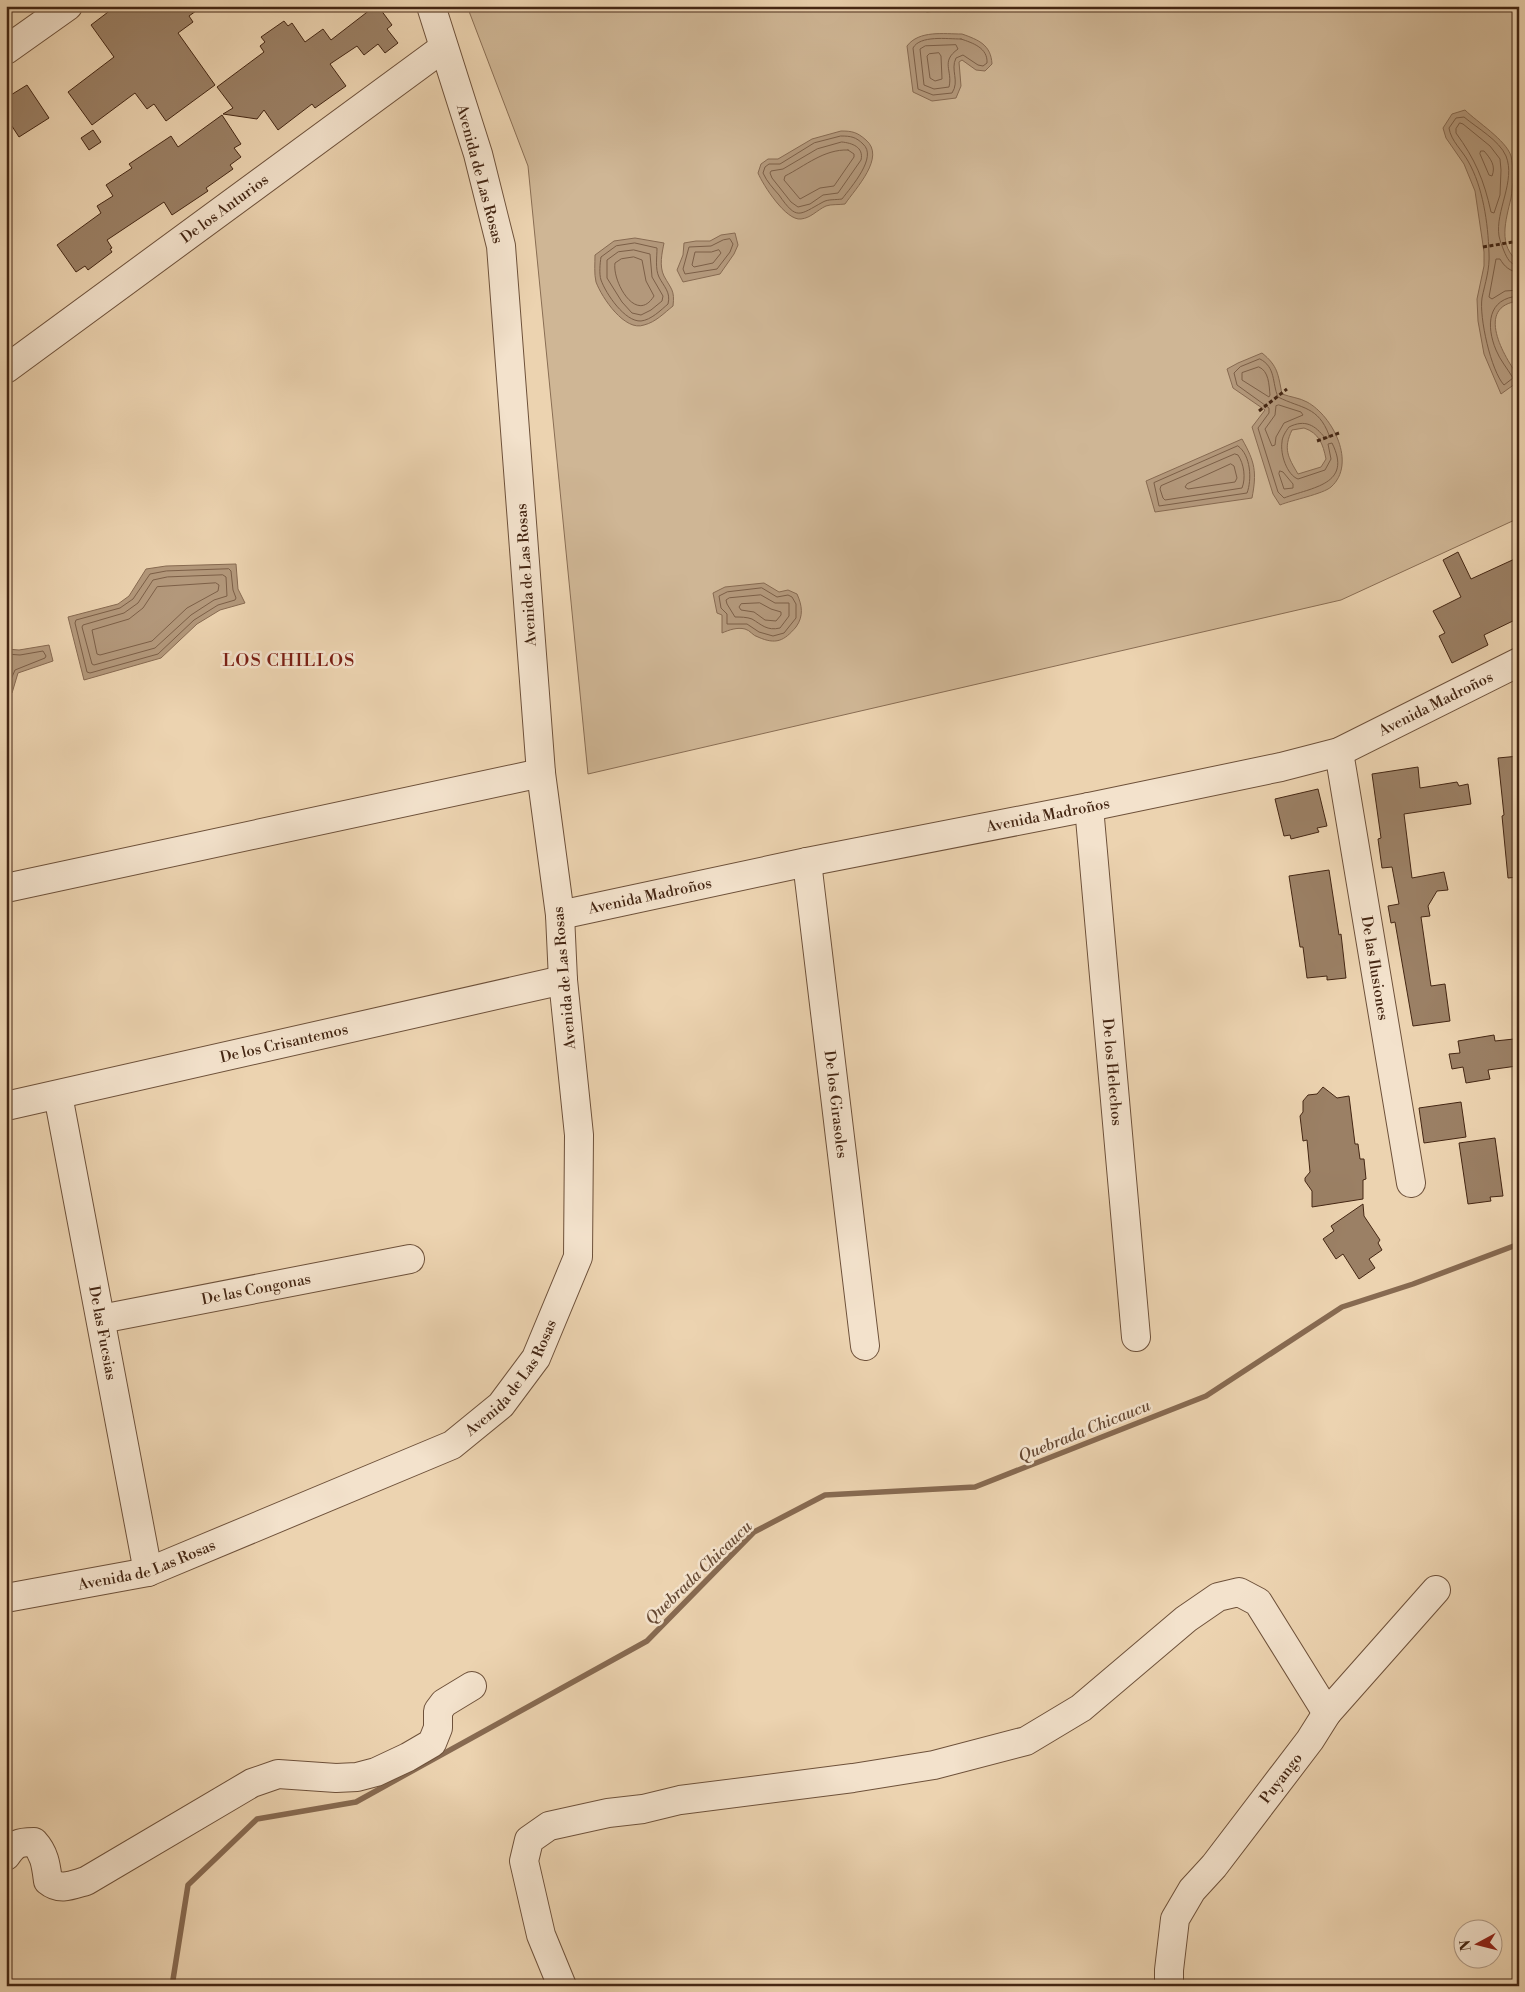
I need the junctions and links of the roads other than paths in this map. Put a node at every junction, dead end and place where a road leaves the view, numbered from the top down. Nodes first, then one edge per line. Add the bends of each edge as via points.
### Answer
1 (68, 6) edge
2 (431, 6) edge
3 (443, 48) junction
4 (6, 50) edge
5 (6, 369) edge
6 (1519, 662) edge
7 (1339, 752) junction
8 (541, 773) junction
9 (1089, 807) junction
10 (806, 862) junction
11 (6, 888) edge
12 (560, 915) junction
13 (563, 980) junction
14 (58, 1095) junction
15 (6, 1106) edge
16 (1411, 1183) dead end
17 (410, 1259) dead end
18 (101, 1319) junction
19 (1136, 1337) dead end
20 (865, 1346) dead end
21 (148, 1572) junction
22 (1436, 1590) dead end
23 (6, 1598) edge
24 (472, 1686) dead end
25 (1326, 1713) junction
26 (6, 1856) edge
27 (562, 1986) edge
28 (1169, 1986) edge

1 - 4 street
2 - 3 street, Avenida de Las Rosas
3 - 5 street, De los Anturios
3 - 8 street, Avenida de Las Rosas via 478,154 501,246
6 - 7 street, Avenida Madroños
7 - 9 street, Avenida Madroños
7 - 16 street, De las Ilusiones
8 - 11 street
8 - 12 street, Avenida de Las Rosas
9 - 10 street, Avenida Madroños
9 - 19 street, De los Helechos
10 - 12 street, Avenida Madroños
10 - 20 street, De los Girasoles
12 - 13 street, Avenida de Las Rosas
13 - 14 street, De los Crisantemos
13 - 21 street, Avenida de Las Rosas via 579,1135 578,1257 536,1358 501,1405 452,1445
14 - 15 street, De los Crisantemos
14 - 18 street, De las Fucsias
17 - 18 street, De las Congonas
18 - 21 street, De las Fucsias
21 - 23 street, Avenida de Las Rosas
22 - 25 street, Puyango
24 - 26 street via 444,1703 438,1711 438,1728 432,1742 408,1757 357,1777 278,1774 252,1783 86,1881 65,1888 54,1886 48,1881 45,1860 34,1842 13,1845
25 - 27 street via 1258,1602 1239,1592 1218,1597 1081,1708 1026,1740 934,1765 680,1800 549,1826 529,1840 524,1862 541,1935
25 - 28 street, Puyango via 1304,1748 1192,1890 1175,1920

